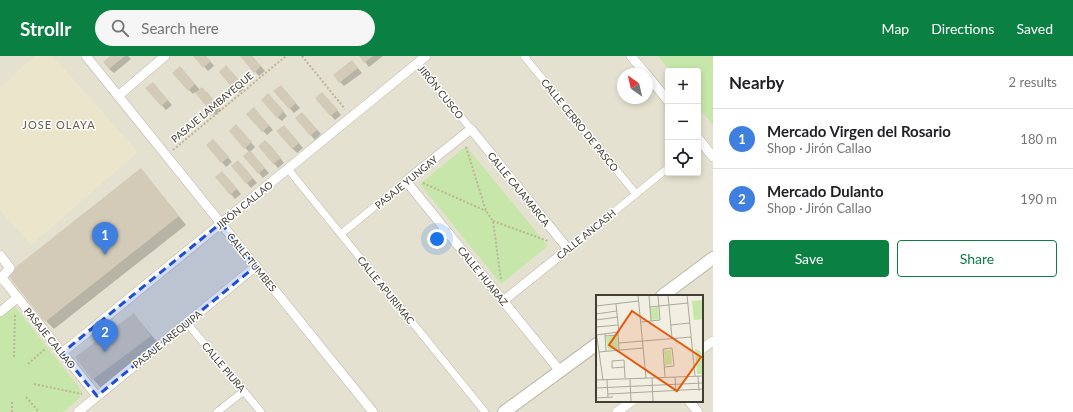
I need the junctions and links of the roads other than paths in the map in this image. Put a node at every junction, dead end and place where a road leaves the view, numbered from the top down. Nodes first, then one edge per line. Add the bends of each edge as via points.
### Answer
1 (86, 56) edge
2 (165, 56) edge
3 (426, 56) edge
4 (524, 56) edge
5 (631, 56) edge
6 (414, 59) edge
7 (640, 68) edge
8 (653, 83) edge
9 (118, 96) junction
10 (665, 97) edge
11 (471, 129) junction
12 (701, 143) edge
13 (713, 157) edge
14 (288, 169) junction
15 (665, 170) edge
16 (408, 180) junction
17 (636, 194) junction
18 (221, 223) junction
19 (341, 234) junction
20 (568, 249) junction
21 (0, 255) edge
22 (713, 258) edge
23 (256, 266) junction
24 (1, 279) edge
25 (663, 295) edge
26 (17, 298) junction
27 (504, 301) junction
28 (0, 312) edge
29 (187, 323) junction
30 (713, 341) edge
31 (596, 345) edge
32 (703, 348) edge
33 (62, 353) junction
34 (560, 371) junction
35 (244, 391) junction
36 (97, 396) junction
37 (631, 402) edge
38 (690, 402) edge
39 (78, 412) edge
40 (218, 412) edge
41 (261, 412) edge
42 (374, 412) edge
43 (485, 412) edge
44 (504, 412) edge
45 (617, 412) edge
46 (698, 412) edge

1 - 9 street, CALLE TUMBES
2 - 9 street
3 - 6 street, JIRÓN CALLAO
4 - 17 street, CALLE CERRO DE PASCO
5 - 7 street
6 - 11 street, JIRÓN CUSCO
6 - 14 street, JIRÓN CALLAO via 351,117
8 - 10 street
9 - 18 street, CALLE TUMBES
11 - 16 street, PASAJE YUNGAY
11 - 20 street, CALLE CAJAMARCA
12 - 13 street
14 - 18 street, JIRÓN CALLAO
14 - 19 street, CALLE APURIMAC
15 - 17 street, CALLE ANCASH
16 - 19 street, PASAJE YUNGAY
16 - 27 street, CALLE HUARAZ
17 - 20 street, CALLE ANCASH
18 - 23 street, CALLE TUMBES
18 - 33 street, JIRÓN CALLAO
19 - 43 street, CALLE APURIMAC
20 - 27 street, CALLE ANCASH
21 - 24 street via 10,267
22 - 25 street
23 - 29 street, PASAJE AREQUIPA
23 - 42 street, CALLE TUMBES
24 - 26 street
26 - 28 street, PASAJE CALLAO
26 - 33 street, PASAJE CALLAO
27 - 34 street, CALLE HUARAZ
29 - 35 street, CALLE PIURA
29 - 36 street, PASAJE AREQUIPA
30 - 32 street
31 - 34 street
33 - 36 street, PASAJE CALLAO
34 - 44 street
35 - 40 street
35 - 41 street, CALLE PIURA
36 - 39 street, PASAJE AREQUIPA
37 - 45 street
38 - 46 street

